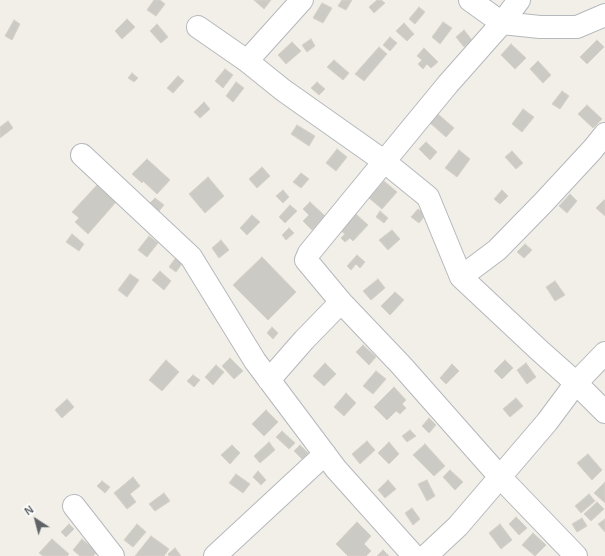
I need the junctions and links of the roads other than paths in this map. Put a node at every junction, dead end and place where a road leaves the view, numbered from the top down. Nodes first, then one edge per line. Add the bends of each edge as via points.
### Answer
1 (302, 0) edge
2 (470, 0) edge
3 (519, 0) edge
4 (605, 15) edge
5 (502, 23) junction
6 (198, 27) dead end
7 (247, 61) junction
8 (605, 134) edge
9 (82, 155) dead end
10 (385, 162) junction
11 (461, 277) junction
12 (341, 302) junction
13 (605, 353) edge
14 (269, 380) junction
15 (576, 383) junction
16 (605, 412) edge
17 (325, 454) junction
18 (500, 477) junction
19 (74, 506) dead end
20 (113, 556) edge
21 (215, 556) edge
22 (414, 556) edge
23 (426, 556) edge
24 (576, 556) edge

1 - 7 street
2 - 5 street
3 - 5 street
4 - 5 street via 577,28
5 - 10 street via 448,84
6 - 7 street
7 - 10 street via 283,90
8 - 11 street via 578,166 497,250
9 - 14 street via 191,257
10 - 11 street via 428,197
10 - 12 street via 309,253 306,260
11 - 15 street
12 - 14 street
12 - 18 street
13 - 15 street
14 - 17 street
15 - 16 street
15 - 18 street
17 - 21 street
17 - 22 street
18 - 23 street via 458,526
18 - 24 street
19 - 20 street

